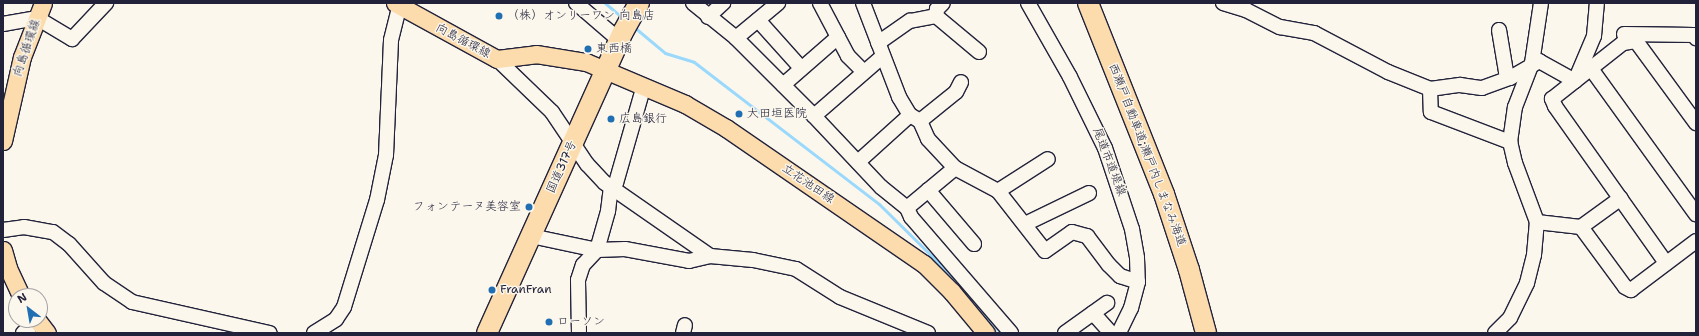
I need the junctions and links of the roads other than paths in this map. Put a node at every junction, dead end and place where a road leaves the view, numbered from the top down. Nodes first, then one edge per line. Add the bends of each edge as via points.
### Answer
1 (106, 3) edge
2 (576, 3) edge
3 (693, 3) edge
4 (723, 3) edge
5 (778, 3) edge
6 (820, 3) edge
7 (863, 3) edge
8 (943, 3) edge
9 (1028, 3) edge
10 (1088, 3) edge
11 (1223, 3) edge
12 (1541, 3) edge
13 (1597, 3) edge
14 (398, 4) edge
15 (636, 7) edge
16 (40, 11) edge
17 (708, 16) junction
18 (936, 16) junction
19 (758, 20) junction
20 (3, 24) edge
21 (1499, 30) dead end
22 (621, 36) junction
23 (838, 36) junction
24 (736, 38) junction
25 (1696, 38) edge
26 (1623, 43) junction
27 (881, 50) junction
28 (979, 52) dead end
29 (497, 59) junction
30 (1532, 63) junction
31 (801, 68) junction
32 (1592, 70) junction
33 (605, 72) junction
34 (864, 72) junction
35 (1510, 78) junction
36 (1575, 81) junction
37 (961, 82) dead end
38 (783, 85) junction
39 (643, 89) junction
40 (1430, 89) junction
41 (7, 107) edge
42 (814, 116) junction
43 (915, 118) junction
44 (1696, 123) edge
45 (3, 141) edge
46 (1510, 142) junction
47 (574, 143) junction
48 (1048, 159) dead end
49 (858, 162) junction
50 (955, 168) junction
51 (611, 187) junction
52 (928, 190) junction
53 (998, 191) junction
54 (1089, 193) dead end
55 (1622, 198) junction
56 (906, 208) junction
57 (1696, 214) edge
58 (1537, 222) junction
59 (1025, 224) junction
60 (1581, 227) junction
61 (3, 230) edge
62 (531, 236) junction
63 (1696, 241) edge
64 (974, 244) dead end
65 (3, 250) edge
66 (597, 250) junction
67 (710, 256) junction
68 (1666, 263) junction
69 (1138, 282) junction
70 (17, 288) edge
71 (1107, 303) dead end
72 (1093, 314) junction
73 (1205, 326) edge
74 (578, 332) edge
75 (270, 333) edge
76 (314, 333) edge
77 (487, 333) edge
78 (928, 333) edge
79 (986, 333) edge
80 (1011, 333) edge
81 (1065, 333) edge
82 (1111, 333) edge
83 (1119, 333) edge
84 (1495, 333) edge

1 - 16 street via 72,39
2 - 22 street
3 - 17 street
4 - 17 street
5 - 19 street
6 - 23 street
7 - 27 street
8 - 18 street via 937,9
9 - 69 street, 尾道市道堤線 via 1070,77 1105,148 1132,229
10 - 73 highway, 西瀬戸自動車道;瀬戸内しまなみ海道 via 1164,194
11 - 40 street via 1246,10 1280,27 1314,33 1388,72
12 - 30 street
13 - 36 street via 1594,36
14 - 29 main road, 向島循環線
14 - 76 street via 391,40 386,155 377,200 344,307 336,319
15 - 22 highway, 国道317号
16 - 20 street
16 - 41 main road, 向島循環線 via 22,57
17 - 24 street
18 - 27 street via 910,21
18 - 28 street
19 - 24 street
19 - 31 street
21 - 35 street via 1506,72
22 - 33 highway, 国道317号
23 - 31 street
23 - 34 street via 848,56
24 - 38 street
25 - 26 street via 1694,35 1623,34
26 - 32 street
26 - 44 street via 1636,41
27 - 34 street
27 - 43 street via 899,97
29 - 33 main road, 向島循環線 via 536,54 556,55 586,62
29 - 47 street via 552,112
30 - 35 street
30 - 36 street via 1539,60
30 - 46 street via 1515,107
31 - 38 street
32 - 36 street
32 - 57 street
33 - 39 main road, 立花池田線
33 - 47 highway, 国道317号
34 - 42 street
35 - 40 street via 1482,88 1460,85
36 - 55 street via 1552,99
37 - 43 street via 956,92
38 - 42 street
39 - 51 street via 616,183
39 - 79 main road, 立花池田線 via 685,104 726,128 924,264 952,292
40 - 46 street via 1431,112
41 - 45 main road, 向島循環線
42 - 49 street
43 - 49 street
43 - 50 street via 928,139
46 - 58 street
47 - 51 street via 587,164
47 - 62 highway, 国道317号
48 - 53 street
49 - 56 street via 881,187
50 - 52 street
50 - 53 street
51 - 66 street via 608,211
51 - 67 street
52 - 56 street
52 - 64 street
53 - 59 street
54 - 59 street
55 - 60 street
55 - 68 street
56 - 80 street
58 - 60 street
58 - 84 street via 1534,255 1527,282 1510,318
59 - 69 street via 1045,251 1072,232 1087,236 1120,276
60 - 68 street via 1625,288 1631,290
61 - 75 street via 24,227 53,232 69,244 104,284 132,302
62 - 66 street
62 - 77 highway, 国道317号
63 - 68 street
65 - 70 main road
66 - 67 street via 624,249 689,261
66 - 74 street via 583,265 578,280
67 - 78 street via 753,260 796,269 840,297
69 - 83 street, 尾道市道堤線 via 1131,308
71 - 72 street
72 - 81 street
72 - 82 street

